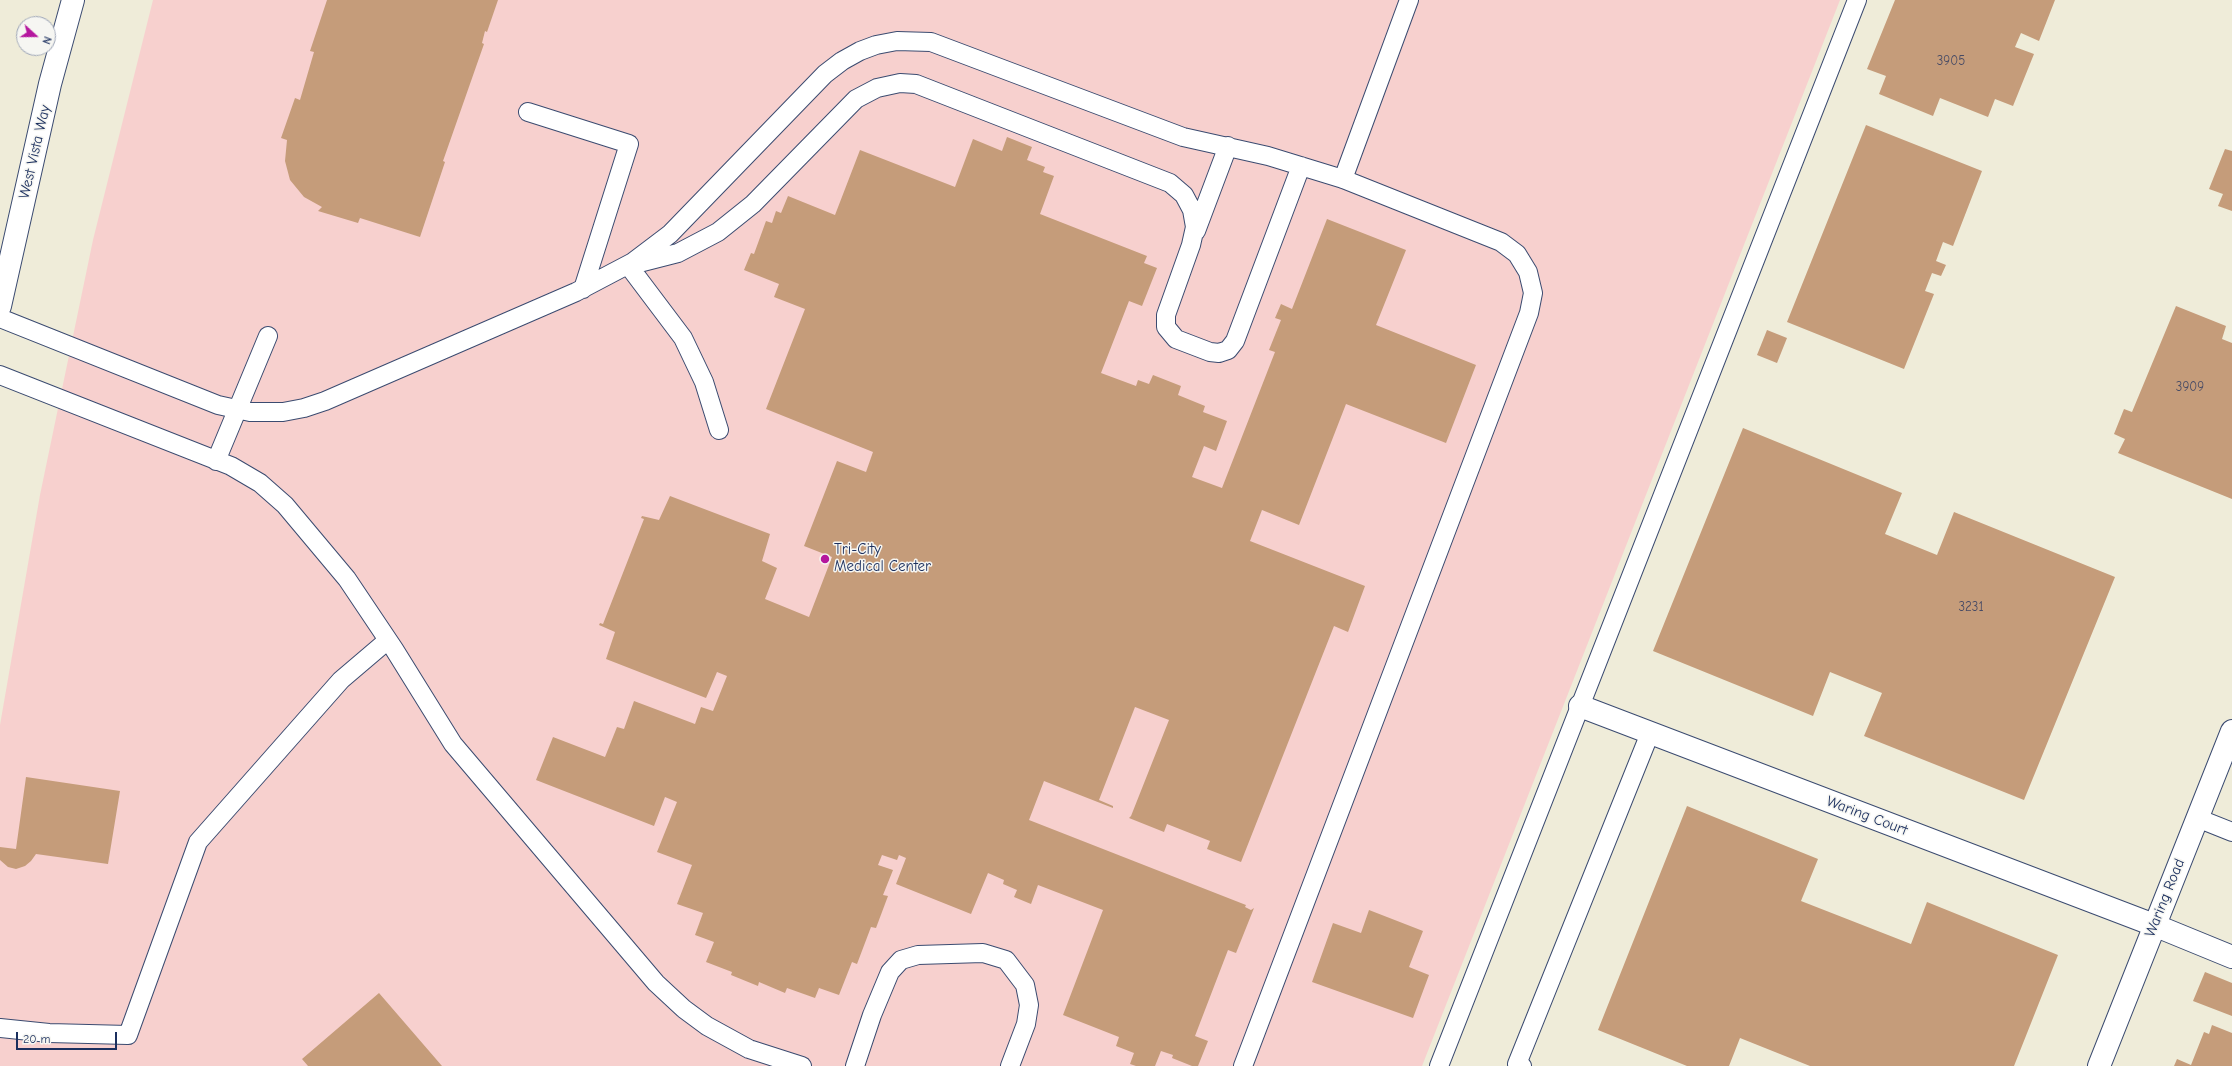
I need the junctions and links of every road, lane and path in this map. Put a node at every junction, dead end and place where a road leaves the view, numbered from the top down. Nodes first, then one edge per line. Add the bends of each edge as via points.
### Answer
1 (73, 0) edge
2 (1409, 0) edge
3 (1857, 0) edge
4 (528, 112) dead end
5 (1228, 146) junction
6 (1302, 166) junction
7 (1343, 179) junction
8 (1191, 245) junction
9 (628, 265) junction
10 (583, 289) junction
11 (0, 306) edge
12 (0, 318) edge
13 (268, 336) dead end
14 (0, 375) edge
15 (237, 409) junction
16 (719, 430) dead end
17 (216, 460) junction
18 (388, 640) junction
19 (1580, 706) junction
20 (2232, 731) edge
21 (1650, 733) junction
22 (2197, 818) junction
23 (2232, 832) edge
24 (2154, 925) junction
25 (2232, 957) edge
26 (0, 1028) edge
27 (802, 1066) edge
28 (855, 1066) edge
29 (1010, 1066) edge
30 (1243, 1066) edge
31 (1439, 1066) edge
32 (1522, 1066) edge
33 (2099, 1066) edge

1 - 11 street, West Vista Way via 50,84
2 - 7 lane
3 - 19 lane
4 - 10 lane via 629,144
5 - 6 lane
5 - 8 lane
5 - 9 lane via 1183,137 931,42 897,41 876,45 842,61 825,74 670,234
6 - 7 lane
6 - 8 lane via 1235,341 1228,350 1219,353 1176,339 1166,327 1166,315
7 - 30 lane via 1501,242 1517,254 1528,272 1533,293 1530,313
8 - 9 lane via 1195,227 1192,210 1184,195 1170,183 928,87 900,83 877,88 856,99 753,204 718,232 659,260
9 - 10 lane
9 - 16 lane via 683,338 704,382
10 - 15 lane via 325,401 283,412 250,412
12 - 15 lane via 218,405
13 - 15 lane
14 - 17 lane
15 - 17 lane
17 - 18 lane via 260,483 285,505 347,579
18 - 26 lane via 341,680 198,842 128,1035 49,1033
18 - 27 lane via 454,744 656,983 707,1026 749,1049
19 - 21 street, Waring Court
19 - 31 lane
20 - 22 street, Waring Road
21 - 24 street, Waring Court
21 - 32 lane via 1517,1064
22 - 23 lane
22 - 24 street, Waring Road
24 - 25 street, Waring Court
24 - 33 street, Waring Road
28 - 29 lane via 890,972 901,960 918,955 983,953 1006,960 1025,985 1029,1005 1026,1024

